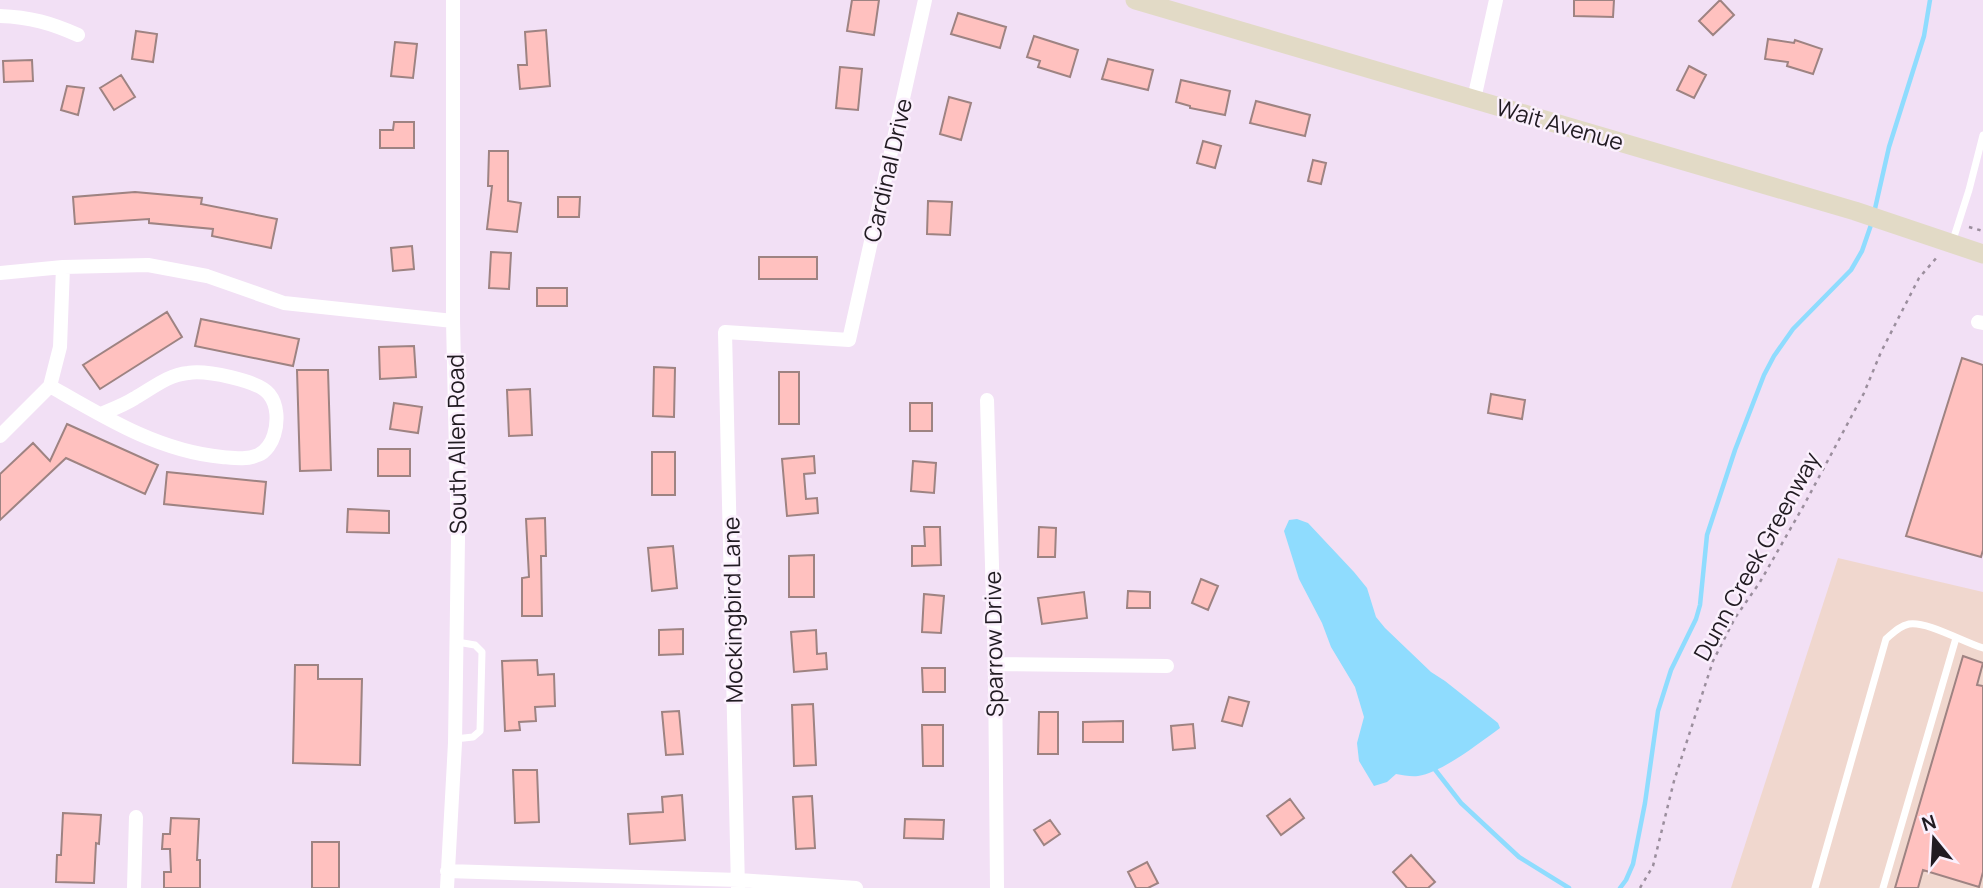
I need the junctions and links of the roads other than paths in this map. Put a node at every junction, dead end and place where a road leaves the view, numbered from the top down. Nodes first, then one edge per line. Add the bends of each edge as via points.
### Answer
1 (453, 0) edge
2 (925, 0) edge
3 (1135, 0) edge
4 (1496, 0) edge
5 (0, 16) edge
6 (78, 35) dead end
7 (1474, 99) junction
8 (1983, 135) edge
9 (1946, 249) junction
10 (1983, 254) edge
11 (63, 267) junction
12 (0, 273) edge
13 (453, 321) junction
14 (725, 332) joint
15 (50, 386) junction
16 (987, 400) dead end
17 (101, 414) junction
18 (0, 436) edge
19 (1956, 638) junction
20 (456, 642) junction
21 (1983, 648) edge
22 (995, 664) junction
23 (1167, 666) dead end
24 (455, 739) junction
25 (136, 817) dead end
26 (447, 872) junction
27 (739, 884) edge
28 (134, 888) edge
29 (447, 888) edge
30 (856, 888) edge
31 (997, 888) edge
32 (1815, 888) edge
33 (1883, 888) edge

1 - 13 street, South Allen Road
2 - 14 street, Cardinal Drive via 849,340
3 - 7 main road, Wait Avenue
4 - 7 street
5 - 6 street via 34,19
7 - 9 main road, Wait Avenue via 1843,208
8 - 9 lane via 1969,190
9 - 10 main road, Wait Avenue
11 - 12 street
11 - 13 street via 148,265 207,276 284,303
11 - 15 street via 61,347
13 - 20 street, South Allen Road
14 - 27 street, Mockingbird Lane
15 - 17 street
15 - 18 street
16 - 22 street, Sparrow Drive
17 - 17 street via 174,449 240,459 261,454 273,442 277,424 268,393 210,373 174,375
19 - 21 lane
19 - 32 lane via 1922,624 1909,624 1886,639
19 - 33 lane
20 - 24 street, South Allen Road
20 - 24 lane via 475,645 482,652 480,731 473,737
22 - 23 street
22 - 31 street, Sparrow Drive
24 - 26 street, South Allen Road
25 - 28 street
26 - 27 street
26 - 29 street, South Allen Road
27 - 30 street

